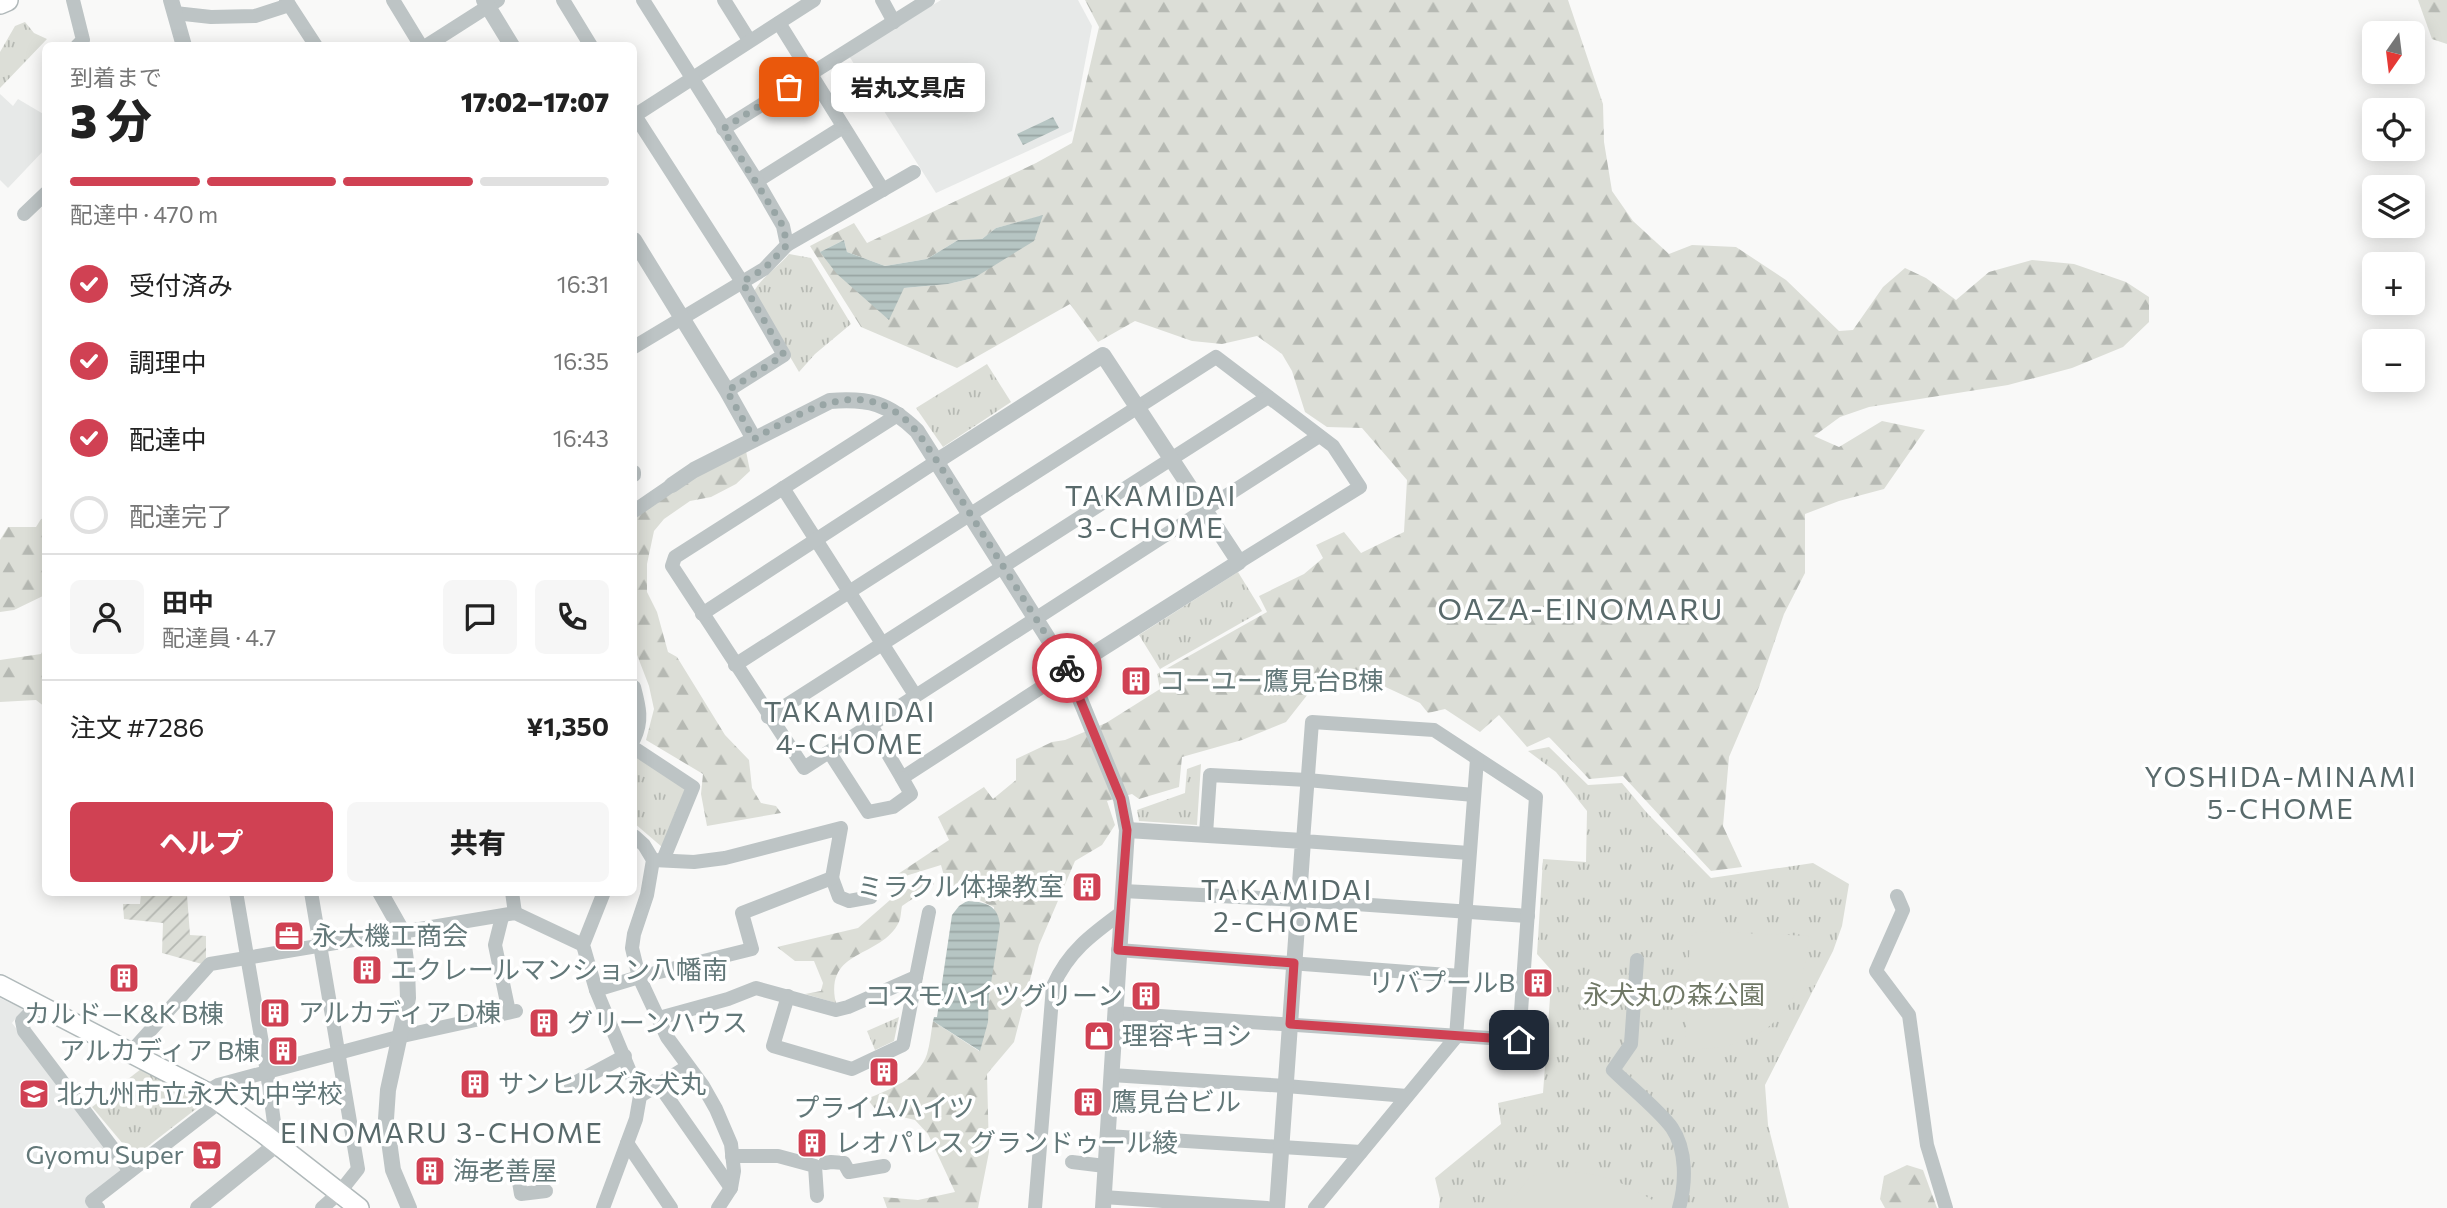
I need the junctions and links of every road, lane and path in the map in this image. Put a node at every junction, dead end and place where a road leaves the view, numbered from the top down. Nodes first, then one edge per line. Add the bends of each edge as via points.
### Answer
1 (7, 0) edge
2 (73, 0) edge
3 (393, 0) edge
4 (563, 0) edge
5 (643, 0) edge
6 (724, 0) edge
7 (882, 0) edge
8 (928, 0) edge
9 (490, 2) edge
10 (807, 2) edge
11 (0, 3) edge
12 (288, 3) edge
13 (173, 6) edge
14 (894, 22) junction
15 (779, 23) junction
16 (749, 40) junction
17 (81, 42) edge
18 (183, 42) edge
19 (313, 42) edge
20 (420, 42) edge
21 (429, 42) edge
22 (510, 42) edge
23 (589, 42) edge
24 (810, 74) junction
25 (691, 76) junction
26 (637, 113) edge
27 (637, 120) edge
28 (843, 127) junction
29 (723, 129) junction
30 (914, 172) dead end
31 (757, 181) junction
32 (883, 190) junction
33 (42, 197) edge
34 (24, 214) dead end
35 (637, 245) edge
36 (787, 245) junction
37 (742, 282) junction
38 (682, 318) junction
39 (637, 346) edge
40 (727, 391) junction
41 (1268, 397) junction
42 (1138, 406) junction
43 (899, 414) junction
44 (1319, 436) junction
45 (754, 439) junction
46 (1172, 459) junction
47 (937, 461) junction
48 (672, 485) joint
49 (783, 488) junction
50 (637, 509) edge
51 (1205, 509) junction
52 (970, 514) junction
53 (818, 539) junction
54 (1239, 562) junction
55 (1003, 565) junction
56 (850, 591) junction
57 (702, 614) junction
58 (1035, 618) junction
59 (882, 643) junction
60 (734, 665) junction
61 (1068, 670) junction
62 (915, 695) junction
63 (637, 698) edge
64 (768, 717) junction
65 (871, 725) junction
66 (637, 731) edge
67 (637, 750) edge
68 (830, 753) junction
69 (1477, 760) junction
70 (902, 778) junction
71 (1307, 780) junction
72 (1474, 795) junction
73 (1127, 830) junction
74 (1206, 834) junction
75 (637, 839) edge
76 (1303, 841) junction
77 (1469, 853) junction
78 (658, 860) junction
79 (832, 878) junction
80 (1123, 891) junction
81 (237, 896) edge
82 (313, 896) edge
83 (382, 896) edge
84 (511, 896) edge
85 (602, 896) edge
86 (1897, 896) dead end
87 (871, 897) dead end
88 (1299, 900) junction
89 (929, 912) dead end
90 (1465, 912) junction
91 (1121, 913) junction
92 (508, 915) junction
93 (1528, 916) junction
94 (402, 931) junction
95 (320, 944) junction
96 (583, 945) junction
97 (1118, 950) junction
98 (247, 957) junction
99 (1637, 960) dead end
100 (1294, 963) junction
101 (1461, 976) junction
102 (639, 977) junction
103 (916, 977) junction
104 (0, 985) edge
105 (596, 990) junction
106 (788, 996) junction
107 (37, 1005) junction
108 (1115, 1013) junction
109 (659, 1018) junction
110 (1290, 1024) junction
111 (398, 1037) junction
112 (1456, 1037) junction
113 (131, 1052) junction
114 (338, 1053) junction
115 (625, 1056) junction
116 (687, 1067) junction
117 (267, 1072) junction
118 (1111, 1076) junction
119 (571, 1085) dead end
120 (659, 1085) junction
121 (1286, 1086) junction
122 (214, 1096) junction
123 (640, 1096) junction
124 (1407, 1096) junction
125 (1107, 1136) junction
126 (627, 1143) junction
127 (276, 1144) junction
128 (1281, 1146) junction
129 (1361, 1152) junction
130 (732, 1156) junction
131 (1072, 1162) dead end
132 (825, 1163) dead end
133 (884, 1166) dead end
134 (1105, 1166) junction
135 (130, 1171) junction
136 (517, 1176) dead end
137 (731, 1188) junction
138 (546, 1191) dead end
139 (339, 1193) junction
140 (817, 1196) dead end
141 (1103, 1202) edge
142 (98, 1208) edge
143 (198, 1208) edge
144 (322, 1208) edge
145 (359, 1208) edge
146 (409, 1208) edge
147 (603, 1208) edge
148 (671, 1208) edge
149 (718, 1208) edge
150 (1035, 1208) edge
151 (1267, 1208) edge
152 (1277, 1208) edge
153 (1315, 1208) edge
154 (1679, 1208) edge
155 (1946, 1208) edge

1 - 11 main road
2 - 17 street
3 - 20 street
4 - 23 street
5 - 25 street
6 - 16 street
7 - 14 street
8 - 14 street
9 - 21 street
9 - 22 street
10 - 15 street
12 - 13 street via 255,16 211,17
12 - 19 street
13 - 18 street
14 - 24 street
15 - 16 street
15 - 24 street
16 - 25 street
24 - 28 street
24 - 29 street
25 - 26 street
25 - 29 street
27 - 37 street
28 - 31 street
28 - 32 street
29 - 31 street
30 - 32 street
31 - 36 street via 783,226
32 - 36 street
33 - 34 street
35 - 38 street
36 - 37 street via 764,269
37 - 38 street
37 - 40 street via 784,355
38 - 39 street
38 - 40 street
40 - 45 street
41 - 42 street via 1216,358
41 - 44 street
41 - 46 street
42 - 46 street
42 - 47 street via 1103,355
42 - 52 street
43 - 45 street via 875,402 830,401
43 - 47 street
43 - 49 street
44 - 51 street
44 - 54 street via 1334,446 1360,488
45 - 48 street
46 - 51 street
46 - 55 street
47 - 52 street
47 - 53 street
48 - 50 street
49 - 53 street
49 - 57 street via 676,556 672,566
51 - 54 street
51 - 58 street
52 - 55 street
52 - 56 street
53 - 56 street
53 - 57 street
54 - 61 street
55 - 58 street
55 - 59 street
56 - 59 street
56 - 60 street
57 - 60 street
58 - 61 street
58 - 62 street
59 - 62 street
59 - 64 street
60 - 64 street
61 - 70 street
61 - 73 street via 1121,799
62 - 65 street
63 - 66 street
64 - 68 street via 804,768
65 - 68 street
65 - 70 street
67 - 78 street via 693,787
68 - 70 street via 868,812 893,807 911,794
69 - 71 street via 1434,730 1311,722
69 - 72 street
69 - 93 street via 1536,797
71 - 72 street
71 - 74 street via 1210,775
71 - 76 street
72 - 77 street
73 - 74 street
73 - 80 street
74 - 76 street
75 - 78 street
76 - 77 street
76 - 88 street
77 - 90 street
78 - 79 street via 725,858 841,828
78 - 102 street via 634,934 632,948
79 - 87 street via 839,897 849,901
79 - 102 street via 742,913 752,949
80 - 88 street
80 - 91 street
81 - 98 street
82 - 95 street
83 - 94 street
84 - 92 street
85 - 96 street
86 - 155 street via 1903,910 1876,971 1909,1015 1927,1145
88 - 90 street
88 - 100 street
89 - 103 street
90 - 93 street
90 - 101 street
91 - 97 street
91 - 150 street via 1079,946 1053,986
92 - 94 street
92 - 96 street
92 - 111 street via 495,945 513,1012
93 - 112 street via 1519,1040
94 - 95 street
94 - 111 street via 408,998
95 - 98 street
95 - 114 street
96 - 105 street
97 - 100 street
97 - 108 street
98 - 113 street via 210,964
98 - 117 street
99 - 154 street via 1631,1044 1613,1070 1675,1134 1684,1170
100 - 101 street
100 - 110 street
101 - 112 street
102 - 105 street
102 - 109 street
103 - 106 street via 836,1010
103 - 106 street via 902,1045 852,1069 773,1046
104 - 107 main road
105 - 115 street
106 - 109 street via 756,988
107 - 113 main road
107 - 135 street via 22,1021 24,1031
108 - 110 street
108 - 118 street
109 - 116 street
110 - 112 street
110 - 121 street
111 - 114 street
111 - 146 street via 386,1119 393,1170
112 - 124 street
113 - 122 main road
114 - 117 street
114 - 139 street via 358,1169
115 - 119 street
115 - 123 street
116 - 120 street
116 - 130 street via 716,1109
117 - 122 street via 218,1086
117 - 127 street
118 - 121 street
118 - 125 street
120 - 123 street
120 - 137 street
121 - 124 street
121 - 128 street
122 - 127 main road
122 - 135 street
123 - 126 street
124 - 129 street
125 - 128 street
125 - 134 street
126 - 147 street
126 - 148 street
127 - 139 main road
127 - 143 street
128 - 129 street
128 - 152 street
129 - 153 street
130 - 137 street
130 - 140 street via 778,1156 815,1166
131 - 134 street
132 - 133 street via 844,1163 849,1172
134 - 141 street
135 - 142 street via 92,1201
136 - 138 street via 521,1194
137 - 149 street
139 - 144 street
139 - 145 main road
141 - 151 street

